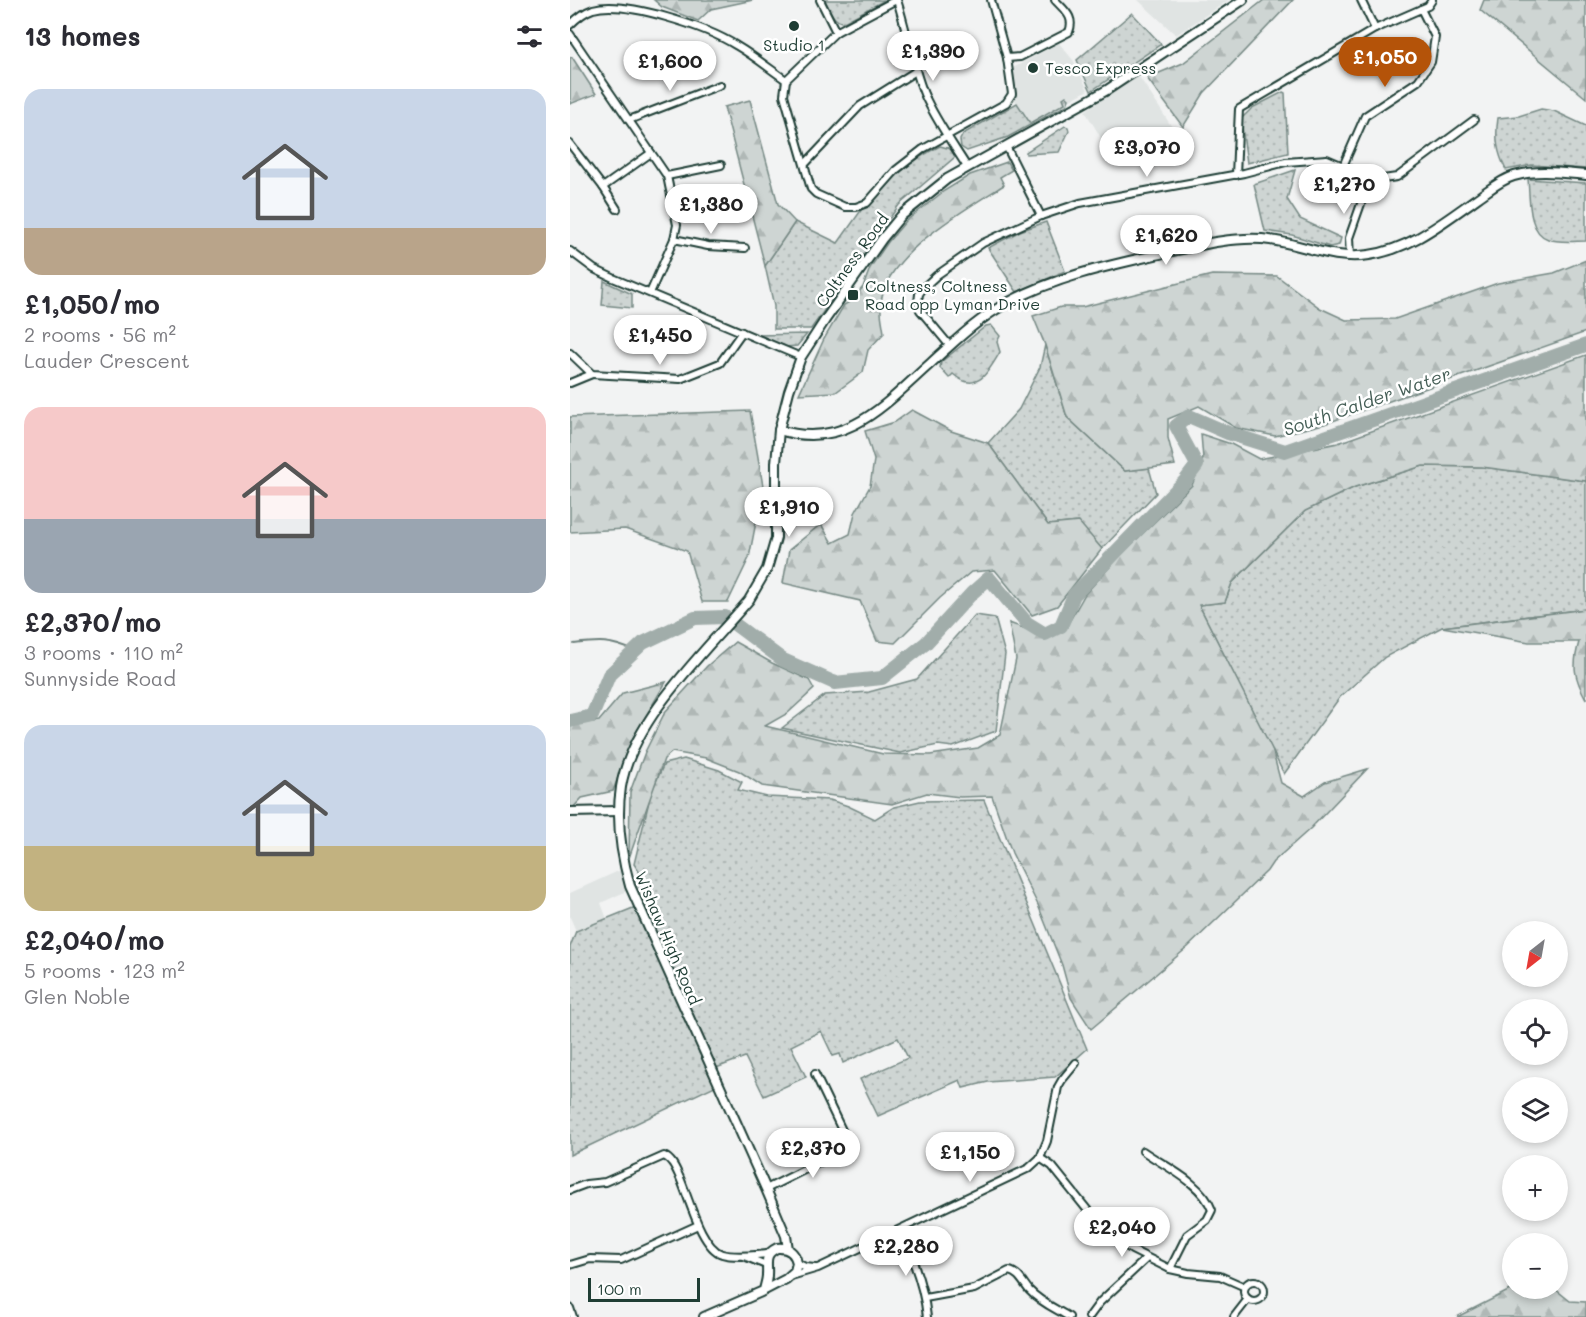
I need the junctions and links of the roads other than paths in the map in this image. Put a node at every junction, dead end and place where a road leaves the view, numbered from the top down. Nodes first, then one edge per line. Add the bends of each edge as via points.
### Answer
1 (820, 0) edge
2 (896, 0) edge
3 (991, 0) edge
4 (1055, 0) edge
5 (1243, 0) edge
6 (1361, 0) edge
7 (1432, 0) edge
8 (1421, 9) junction
9 (570, 25) edge
10 (1375, 29) junction
11 (836, 32) junction
12 (570, 34) edge
13 (1007, 58) junction
14 (916, 71) junction
15 (786, 80) junction
16 (720, 86) dead end
17 (628, 120) junction
18 (1474, 120) dead end
19 (948, 136) junction
20 (570, 144) edge
21 (1006, 146) junction
22 (651, 153) junction
23 (805, 164) junction
24 (721, 165) dead end
25 (967, 166) junction
26 (1343, 166) junction
27 (1586, 174) edge
28 (1236, 175) junction
29 (667, 176) junction
30 (1370, 178) junction
31 (603, 187) junction
32 (617, 209) dead end
33 (1041, 216) junction
34 (674, 239) junction
35 (745, 248) dead end
36 (570, 251) edge
37 (1350, 256) junction
38 (650, 293) junction
39 (742, 332) junction
40 (950, 346) junction
41 (570, 353) edge
42 (801, 357) junction
43 (592, 374) junction
44 (570, 383) edge
45 (779, 430) junction
46 (725, 628) joint
47 (570, 812) edge
48 (619, 812) junction
49 (1076, 1063) dead end
50 (815, 1074) dead end
51 (1143, 1151) dead end
52 (1040, 1158) junction
53 (766, 1189) junction
54 (570, 1190) edge
55 (698, 1225) junction
56 (900, 1231) junction
57 (786, 1236) junction
58 (777, 1248) junction
59 (788, 1249) junction
60 (768, 1254) junction
61 (740, 1255) junction
62 (1147, 1258) junction
63 (797, 1263) junction
64 (766, 1265) junction
65 (570, 1266) edge
66 (818, 1268) junction
67 (1170, 1269) junction
68 (768, 1274) junction
69 (791, 1275) junction
70 (781, 1280) junction
71 (1245, 1287) junction
72 (764, 1290) junction
73 (925, 1298) junction
74 (1248, 1299) junction
75 (570, 1308) edge
76 (573, 1317) edge
77 (704, 1317) edge
78 (927, 1317) edge
79 (1069, 1317) edge
80 (1089, 1317) edge
81 (1234, 1317) edge

1 - 11 street
2 - 11 street
2 - 14 street
3 - 13 street
4 - 13 street via 1071,17 1069,32 1020,57
5 - 21 street, Coltness Road via 1107,90
6 - 10 street
7 - 8 street
8 - 10 street
8 - 26 street via 1435,37 1431,62 1418,81 1365,116
9 - 15 street via 594,8 645,9 736,45
10 - 28 street via 1239,109
11 - 15 street
12 - 17 street
13 - 19 street via 1012,94 1006,103
14 - 19 street
14 - 23 street via 860,106
15 - 23 street via 784,95
16 - 17 street
17 - 22 street
18 - 30 street via 1397,177
19 - 23 street via 914,156 867,203 856,207 845,207 816,194
19 - 25 street
20 - 31 street
21 - 25 street, Coltness Road
21 - 33 street
22 - 29 street
22 - 31 street
24 - 29 street
25 - 42 street, Coltness Road via 901,216
26 - 28 street via 1326,159 1286,162
26 - 30 street
27 - 37 street via 1514,176 1399,248
28 - 33 street via 1080,203
29 - 34 street via 675,215
30 - 37 street via 1349,238
31 - 32 street
33 - 40 street via 982,243 923,288 919,294 920,310
34 - 35 street
34 - 38 street
36 - 38 street via 594,269
37 - 40 street via 1325,254 1279,241 1240,239 1092,269 1008,302
38 - 39 street
39 - 42 street
39 - 43 street via 720,363 680,379
40 - 45 street via 894,398 861,421 819,436 796,436
41 - 43 street
42 - 45 street, Coltness Road
43 - 44 street
45 - 46 street, Coltness Road via 776,538 767,569 749,600
46 - 48 street, Wishaw High Road via 646,725 630,755 621,785
47 - 48 street
48 - 53 street, Wishaw High Road via 623,861 630,886
49 - 52 street via 1058,1087
50 - 53 street via 850,1147
51 - 67 street via 1198,1190 1212,1210 1207,1220 1187,1235
52 - 56 street via 1029,1168
52 - 62 street via 1052,1166 1109,1233
53 - 57 street, Wishaw High Road
54 - 55 street via 605,1182 664,1156 671,1161
55 - 61 street via 716,1251
55 - 65 street via 621,1260 590,1259
56 - 66 street
56 - 73 street
57 - 58 street
57 - 59 street, Wishaw High Road
58 - 59 street
58 - 60 street
59 - 63 street
60 - 61 street
60 - 64 street
61 - 64 street
62 - 67 street
62 - 80 street
63 - 66 street
63 - 69 street
64 - 68 street
66 - 69 street
67 - 71 street via 1220,1276
68 - 70 street
68 - 72 street
69 - 70 street
70 - 72 street
71 - 74 street
71 - 74 street via 1252,1282 1263,1288 1259,1299
72 - 77 street
73 - 78 street
73 - 79 street via 974,1289 1009,1271 1040,1299
74 - 81 street
75 - 76 street

